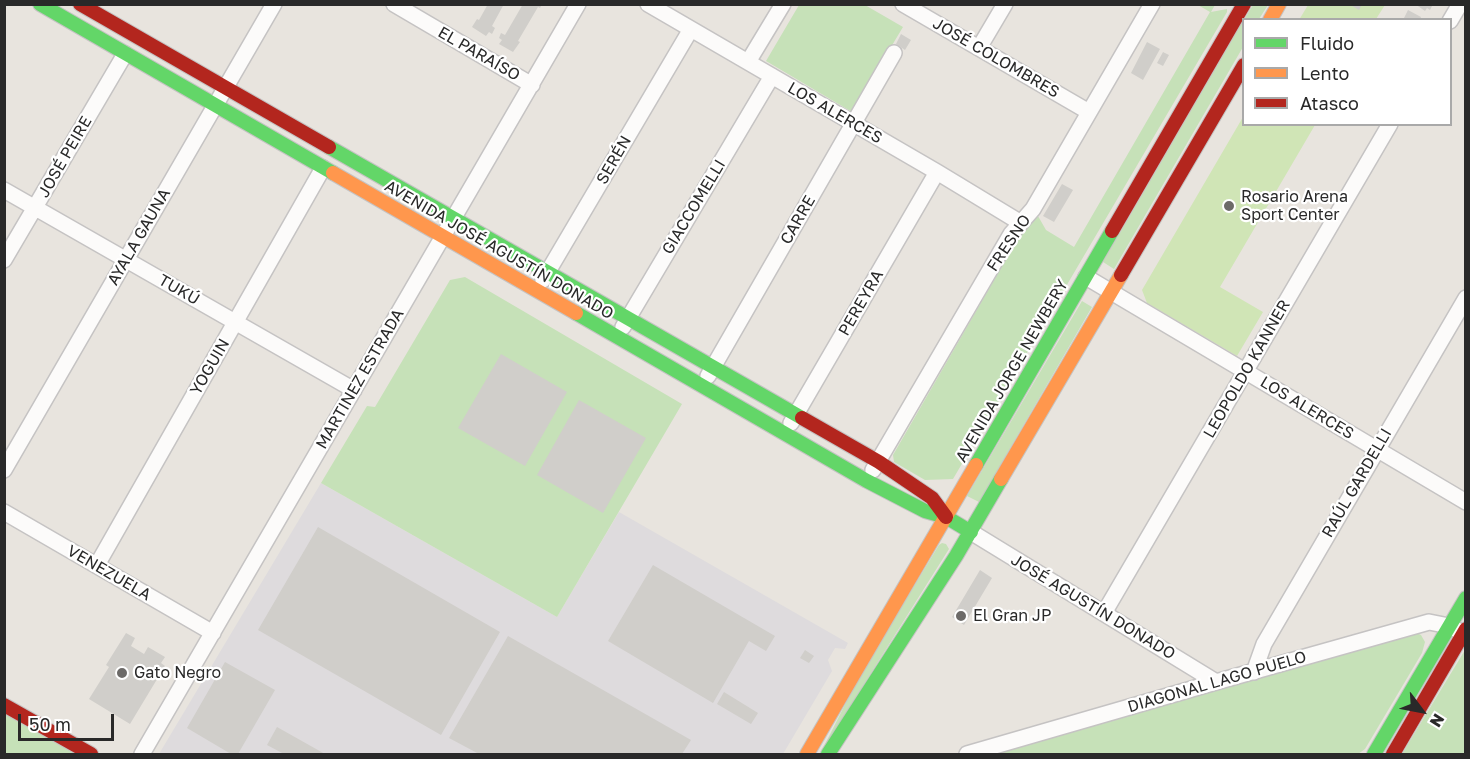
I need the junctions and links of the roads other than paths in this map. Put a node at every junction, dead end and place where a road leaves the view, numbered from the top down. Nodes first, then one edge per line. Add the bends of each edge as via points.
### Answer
1 (40, 4) edge
2 (80, 4) edge
3 (274, 4) edge
4 (394, 4) edge
5 (578, 4) edge
6 (648, 4) edge
7 (783, 4) edge
8 (903, 4) edge
9 (1005, 4) edge
10 (1152, 4) edge
11 (1244, 4) edge
12 (1279, 4) edge
13 (1460, 4) edge
14 (1271, 18) edge
15 (1452, 18) edge
16 (691, 29) junction
17 (979, 48) junction
18 (894, 53) dead end
19 (125, 54) junction
20 (748, 62) junction
21 (1242, 68) edge
22 (772, 76) junction
23 (532, 85) junction
24 (226, 88) junction
25 (216, 106) junction
26 (1089, 112) junction
27 (853, 123) junction
28 (1389, 126) edge
29 (323, 168) junction
30 (937, 172) junction
31 (4, 190) edge
32 (35, 208) junction
33 (454, 219) junction
34 (1021, 223) junction
35 (443, 237) junction
36 (4, 260) edge
37 (126, 260) junction
38 (548, 272) junction
39 (1086, 277) junction
40 (537, 291) junction
41 (1112, 292) junction
42 (1466, 298) edge
43 (628, 318) junction
44 (235, 322) junction
45 (617, 337) junction
46 (713, 367) junction
47 (1245, 371) junction
48 (702, 386) junction
49 (354, 390) junction
50 (796, 414) junction
51 (784, 434) junction
52 (1377, 450) junction
53 (879, 462) junction
54 (4, 470) edge
55 (867, 481) junction
56 (1466, 502) edge
57 (4, 512) edge
58 (946, 517) junction
59 (971, 532) junction
60 (96, 566) junction
61 (1466, 598) edge
62 (1104, 613) junction
63 (1461, 631) edge
64 (213, 633) junction
65 (1254, 672) junction
66 (1216, 682) junction
67 (4, 705) edge
68 (837, 748) edge
69 (91, 754) edge
70 (142, 754) edge
71 (807, 754) edge
72 (828, 754) edge
73 (967, 754) edge
74 (1374, 754) edge
75 (1393, 754) edge

1 - 19 street, AVENIDA JOSÉ AGUSTÍN DONADO
2 - 24 street, AVENIDA JOSÉ AGUSTÍN DONADO
3 - 24 street, AYALA GAUNA
4 - 23 street, EL PARAÍSO
5 - 23 street, MARTINEZ ESTRADA
6 - 16 street, LOS ALERCES
7 - 20 street
8 - 17 street, JOSÉ COLOMBRES
9 - 17 street
10 - 26 street, FRESNO
11 - 39 street, AVENIDA JORGE NEWBERY
12 - 14 street
13 - 15 street
16 - 20 street, LOS ALERCES
16 - 38 street, SERÉN
17 - 26 street, JOSÉ COLOMBRES
18 - 27 street, CARRE
19 - 25 street, AVENIDA JOSÉ AGUSTÍN DONADO
19 - 32 street, JOSÉ PEIRE
20 - 22 street, LOS ALERCES
21 - 41 street
22 - 27 street, LOS ALERCES
22 - 43 street, GIACCOMELLI
23 - 33 street, MARTINEZ ESTRADA
24 - 25 street, AYALA GAUNA
24 - 33 street, AVENIDA JOSÉ AGUSTÍN DONADO
25 - 29 street, AVENIDA JOSÉ AGUSTÍN DONADO
25 - 37 street, AYALA GAUNA
26 - 34 street, FRESNO
27 - 30 street, LOS ALERCES
27 - 46 street, CARRE
28 - 47 street, LEOPOLDO KANNER
29 - 35 street, AVENIDA JOSÉ AGUSTÍN DONADO
29 - 44 street, YOGUIN
30 - 34 street, LOS ALERCES
30 - 50 street, PEREYRA
31 - 32 street, TUKÚ
32 - 36 street, JOSÉ PEIRE
32 - 37 street, TUKÚ
33 - 35 street, MARTINEZ ESTRADA
33 - 38 street, AVENIDA JOSÉ AGUSTÍN DONADO
34 - 53 street, FRESNO
35 - 40 street, AVENIDA JOSÉ AGUSTÍN DONADO
35 - 49 street, MARTINEZ ESTRADA
37 - 44 street, TUKÚ
37 - 54 street, AYALA GAUNA
38 - 40 street, SERÉN
38 - 43 street, AVENIDA JOSÉ AGUSTÍN DONADO
39 - 41 street, LOS ALERCES
39 - 58 street, AVENIDA JORGE NEWBERY
40 - 45 street, AVENIDA JOSÉ AGUSTÍN DONADO
41 - 47 street, LOS ALERCES
41 - 59 street
42 - 52 street, RAÚL GARDELLI
43 - 45 street, GIACCOMELLI
43 - 46 street, AVENIDA JOSÉ AGUSTÍN DONADO
44 - 49 street, TUKÚ
44 - 60 street, YOGUIN
45 - 48 street, AVENIDA JOSÉ AGUSTÍN DONADO
46 - 48 street, CARRE
46 - 50 street, AVENIDA JOSÉ AGUSTÍN DONADO
47 - 52 street, LOS ALERCES
47 - 62 street, LEOPOLDO KANNER
48 - 51 street, AVENIDA JOSÉ AGUSTÍN DONADO
49 - 64 street, MARTINEZ ESTRADA
50 - 51 street, PEREYRA
50 - 53 street, AVENIDA JOSÉ AGUSTÍN DONADO
51 - 55 street, AVENIDA JOSÉ AGUSTÍN DONADO
52 - 56 street, LOS ALERCES
52 - 65 street, RAÚL GARDELLI via 1264,644
53 - 55 street, FRESNO
53 - 58 street, AVENIDA JOSÉ AGUSTÍN DONADO via 932,498
55 - 58 street, AVENIDA JOSÉ AGUSTÍN DONADO via 925,511
57 - 60 street, VENEZUELA
58 - 59 street, AVENIDA JOSÉ AGUSTÍN DONADO
58 - 71 street, AVENIDA JORGE NEWBERY
59 - 62 street, JOSÉ AGUSTÍN DONADO
59 - 68 street
60 - 64 street, VENEZUELA
61 - 63 street
62 - 66 street, JOSÉ AGUSTÍN DONADO
63 - 65 street, DIAGONAL LAGO PUELO via 1429,622
63 - 74 street
63 - 75 street
64 - 70 street, MARTINEZ ESTRADA
65 - 66 street, DIAGONAL LAGO PUELO
66 - 73 street, DIAGONAL LAGO PUELO
67 - 69 street
68 - 72 street

